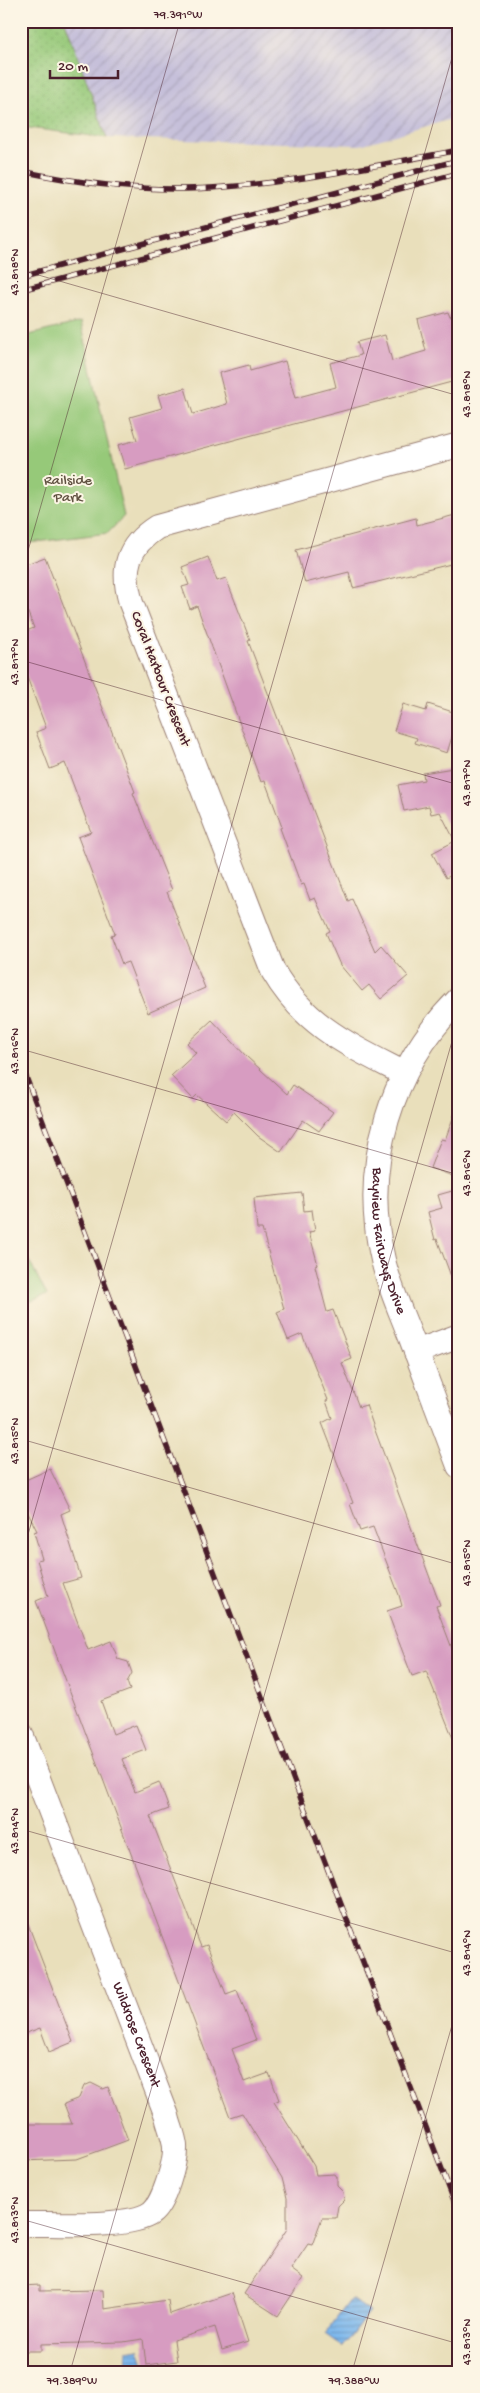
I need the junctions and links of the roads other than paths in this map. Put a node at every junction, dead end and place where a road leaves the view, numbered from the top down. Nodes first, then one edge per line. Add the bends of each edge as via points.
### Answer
1 (459, 445) edge
2 (459, 999) edge
3 (403, 1073) junction
4 (459, 1336) edge
5 (416, 1352) junction
6 (459, 1466) edge
7 (21, 1734) edge
8 (21, 2224) edge

1 - 3 street, Coral Harbour Crescent via 157,526 131,552 126,578 134,612 273,971 286,993 317,1025 338,1040
2 - 3 street, Bayview Fairways Drive via 421,1044
3 - 5 street, Bayview Fairways Drive via 392,1099 381,1142 376,1213 382,1259
4 - 5 street
5 - 6 street, Bayview Fairways Drive
7 - 8 street, Wildrose Crescent via 167,2116 175,2146 164,2193 151,2213 124,2222

